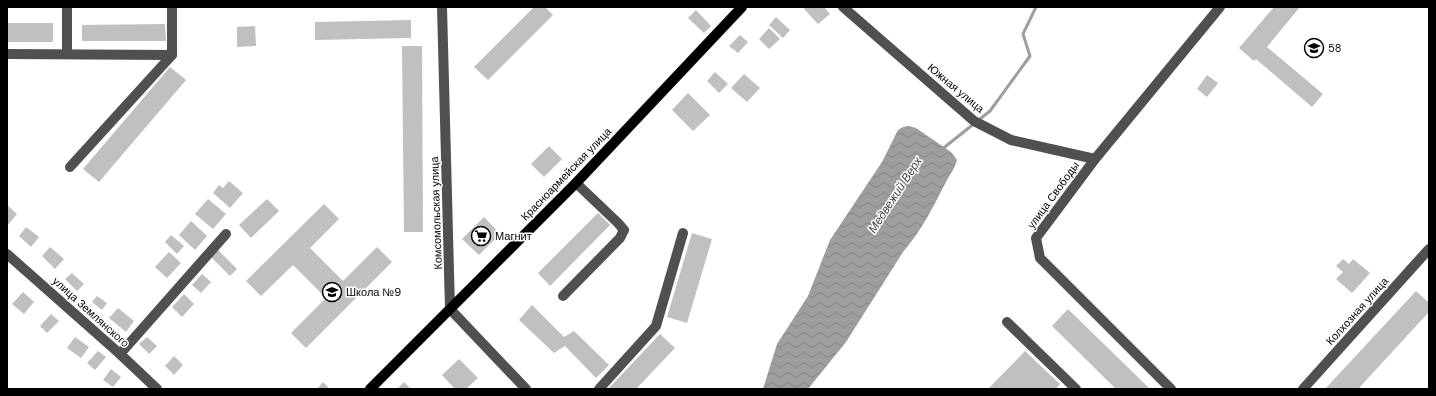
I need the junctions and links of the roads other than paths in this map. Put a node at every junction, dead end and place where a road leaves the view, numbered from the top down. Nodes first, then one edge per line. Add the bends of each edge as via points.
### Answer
1 (67, 7) edge
2 (172, 7) edge
3 (442, 7) edge
4 (742, 7) edge
5 (843, 7) edge
6 (1220, 7) edge
7 (7, 54) edge
8 (67, 54) junction
9 (172, 55) junction
10 (1095, 158) junction
11 (70, 167) dead end
12 (576, 183) junction
13 (682, 233) dead end
14 (226, 234) dead end
15 (1429, 249) edge
16 (7, 254) edge
17 (562, 296) dead end
18 (450, 309) junction
19 (1007, 322) dead end
20 (120, 354) junction
21 (157, 389) edge
22 (370, 389) edge
23 (526, 389) edge
24 (599, 389) edge
25 (1076, 389) edge
26 (1171, 389) edge
27 (1303, 389) edge

1 - 8 street
2 - 9 street
3 - 18 street, Комсомольская улица
4 - 12 main road, Красноармейская улица
5 - 10 street, Южная улица via 974,121 1011,140
6 - 10 street, улица Свободы
7 - 8 street
8 - 9 street
9 - 11 street
10 - 26 street, улица Свободы via 1036,238 1040,258
12 - 17 street via 624,230 620,238
12 - 18 main road, Красноармейская улица
13 - 24 street via 656,326
14 - 20 street
15 - 27 street, Колхозная улица
16 - 20 street, улица Землянского
18 - 22 main road, Красноармейская улица
18 - 23 street
19 - 25 street
20 - 21 street, улица Землянского

